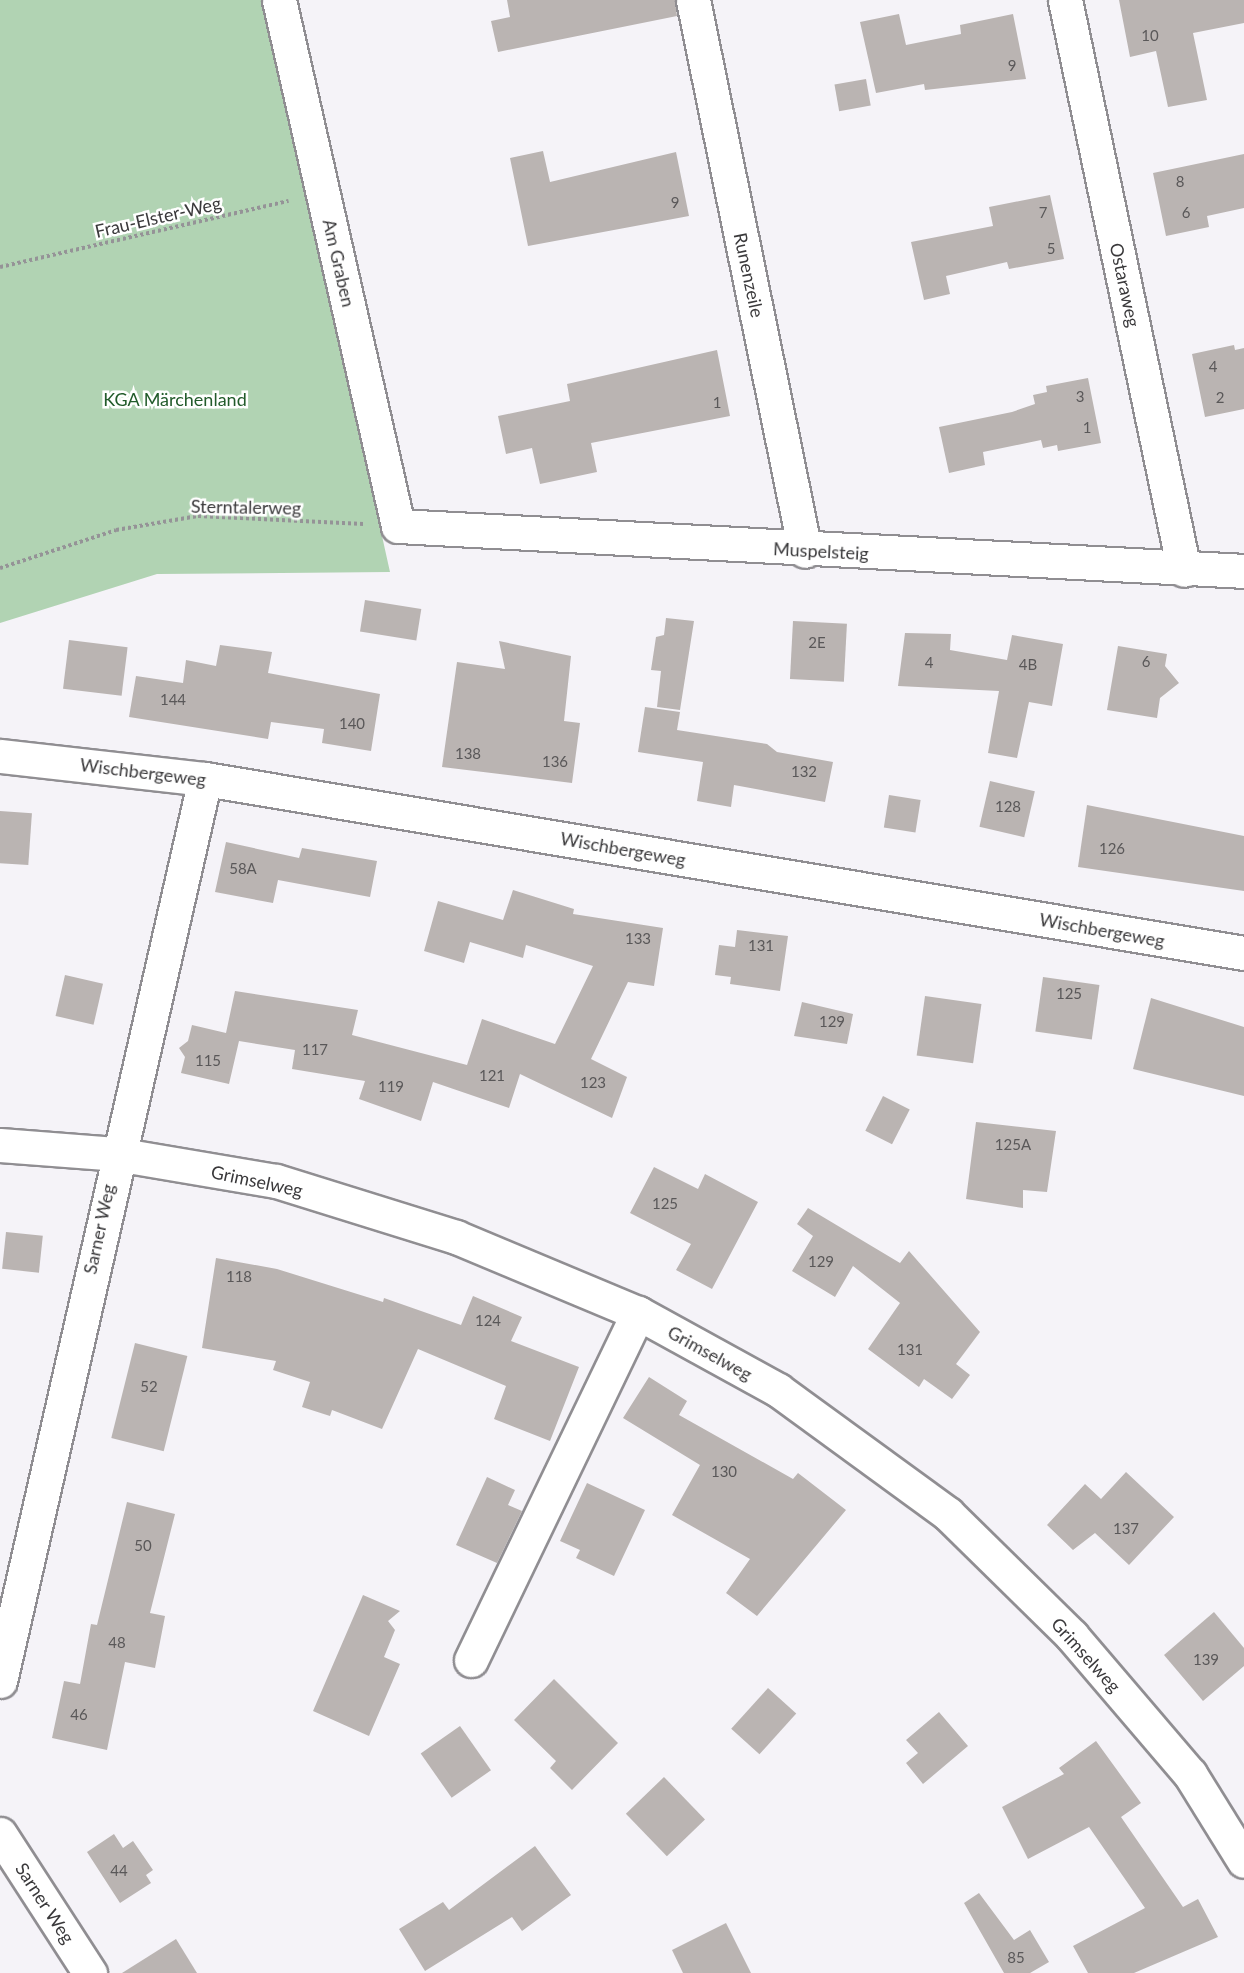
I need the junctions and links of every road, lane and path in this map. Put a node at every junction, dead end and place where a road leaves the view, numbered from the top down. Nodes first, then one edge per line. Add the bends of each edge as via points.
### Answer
1 (279, 0) edge
2 (693, 0) edge
3 (1065, 0) edge
4 (323, 193) junction
5 (0, 267) edge
6 (355, 524) dead end
7 (398, 526) joint
8 (805, 551) junction
9 (0, 568) edge
10 (1184, 570) junction
11 (1244, 572) edge
12 (0, 756) edge
13 (205, 779) junction
14 (1244, 953) edge
15 (0, 1144) edge
16 (116, 1154) junction
17 (638, 1313) junction
18 (471, 1660) dead end
19 (0, 1681) edge
20 (0, 1834) edge
21 (1244, 1861) edge
22 (90, 1973) edge

1 - 4 street, Am Graben
2 - 8 street, Runenzeile
3 - 10 street, Ostaraweg
4 - 5 path, Frau-Elster-Weg
4 - 7 street, Am Graben
6 - 9 path, Sterntalerweg via 198,516 116,530
7 - 8 street, Muspelsteig
8 - 10 street, Muspelsteig
10 - 11 street, Muspelsteig
12 - 13 street, Wischbergeweg
13 - 14 street, Wischbergeweg
13 - 16 street, Sarner Weg
15 - 16 street, Grimselweg
16 - 17 street, Grimselweg via 276,1181 456,1237
16 - 19 street, Sarner Weg
17 - 18 street
17 - 21 street, Grimselweg via 778,1390 948,1514 1072,1636 1190,1774
20 - 22 street, Sarner Weg

